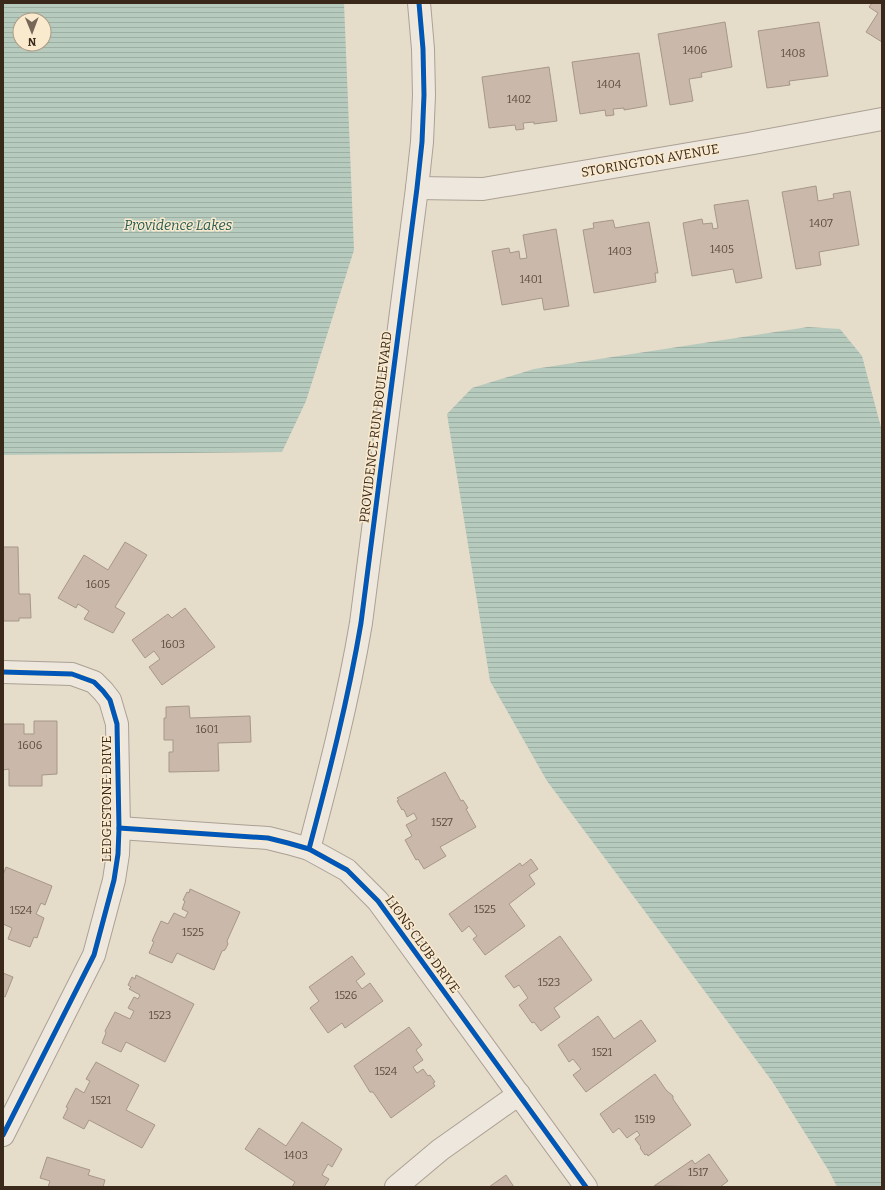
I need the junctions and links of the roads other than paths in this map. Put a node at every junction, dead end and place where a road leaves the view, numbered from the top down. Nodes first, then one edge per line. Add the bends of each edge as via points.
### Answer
1 (419, 3) edge
2 (882, 119) edge
3 (417, 188) junction
4 (3, 672) edge
5 (119, 828) junction
6 (309, 849) junction
7 (519, 1094) junction
8 (3, 1134) edge
9 (396, 1187) edge
10 (586, 1187) edge

1 - 3 street, PROVIDENCE RUN BOULEVARD via 424,95
2 - 3 street, STORINGTON AVENUE via 483,189
3 - 6 street, PROVIDENCE RUN BOULEVARD via 361,623 336,747
4 - 5 street, LEDGESTONE DRIVE via 72,674 94,682 110,700 117,724
5 - 6 street, LIONS CLUB DRIVE via 268,838
5 - 8 street, LEDGESTONE DRIVE via 114,880 94,955
6 - 7 street, LIONS CLUB DRIVE via 346,870 378,901
7 - 9 street via 440,1150
7 - 10 street, LIONS CLUB DRIVE

